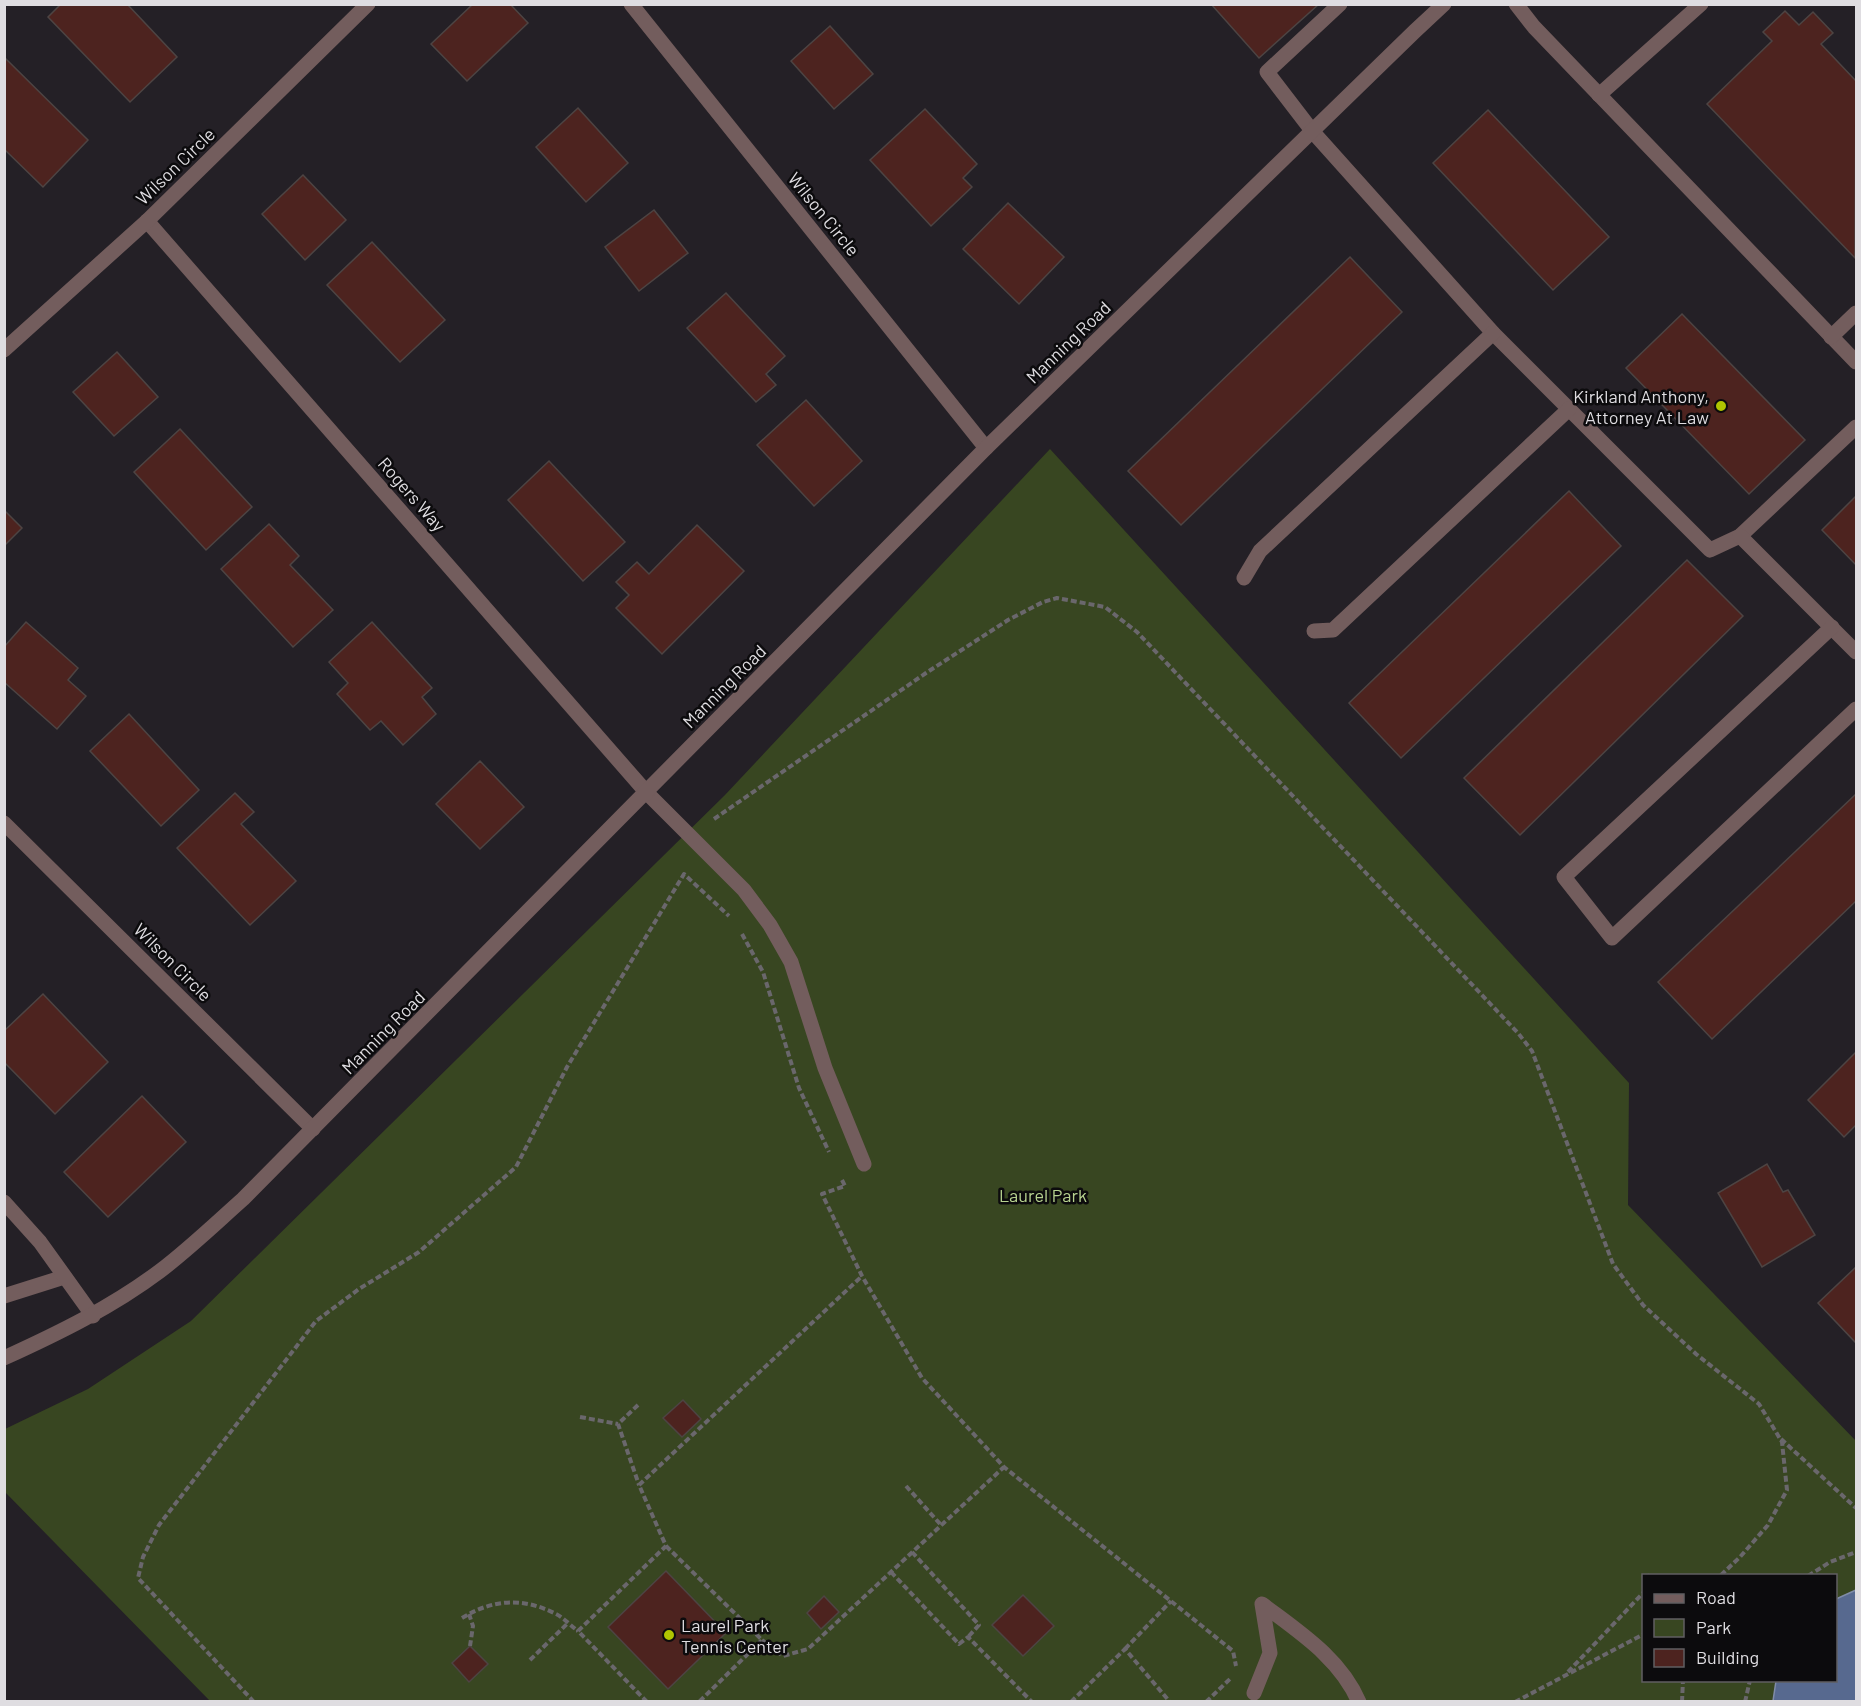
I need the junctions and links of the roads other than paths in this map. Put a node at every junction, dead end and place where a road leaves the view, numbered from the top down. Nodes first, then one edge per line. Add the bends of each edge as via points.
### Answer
1 (368, 4) edge
2 (631, 4) edge
3 (1340, 4) edge
4 (1444, 4) edge
5 (1516, 4) edge
6 (1701, 4) edge
7 (1599, 95) junction
8 (1313, 132) junction
9 (147, 221) junction
10 (1857, 313) edge
11 (1493, 333) junction
12 (1831, 337) junction
13 (4, 350) edge
14 (1857, 362) edge
15 (1569, 409) junction
16 (1857, 427) edge
17 (987, 448) junction
18 (1740, 536) junction
19 (1244, 579) dead end
20 (1832, 627) junction
21 (1316, 631) dead end
22 (1857, 652) edge
23 (1857, 709) edge
24 (647, 793) junction
25 (4, 823) edge
26 (313, 1129) junction
27 (864, 1164) dead end
28 (4, 1202) edge
29 (64, 1277) junction
30 (4, 1296) edge
31 (93, 1316) junction
32 (4, 1358) edge
33 (1254, 1693) dead end
34 (1359, 1701) edge

1 - 9 street, Wilson Circle
2 - 17 street, Wilson Circle
3 - 8 street via 1267,72
4 - 8 street, Manning Road
5 - 7 street
6 - 7 street
7 - 12 street
8 - 11 street
8 - 17 street, Manning Road
9 - 13 street, Wilson Circle
9 - 24 street, Rogers Way
10 - 12 street
11 - 15 street
11 - 19 street via 1260,551
12 - 14 street
15 - 18 street via 1710,550
15 - 21 street via 1333,630
16 - 18 street
17 - 24 street, Manning Road
18 - 20 street
20 - 22 street
20 - 23 street via 1564,877 1612,938
24 - 26 street, Manning Road
24 - 27 street, Rogers Way via 744,890 770,925 791,962 825,1068
25 - 26 street, Wilson Circle
26 - 31 street, Manning Road via 161,1270
28 - 29 street via 40,1242
29 - 30 street
29 - 31 street
31 - 32 street, Manning Road
33 - 34 street via 1270,1653 1262,1604 1319,1647 1350,1682

